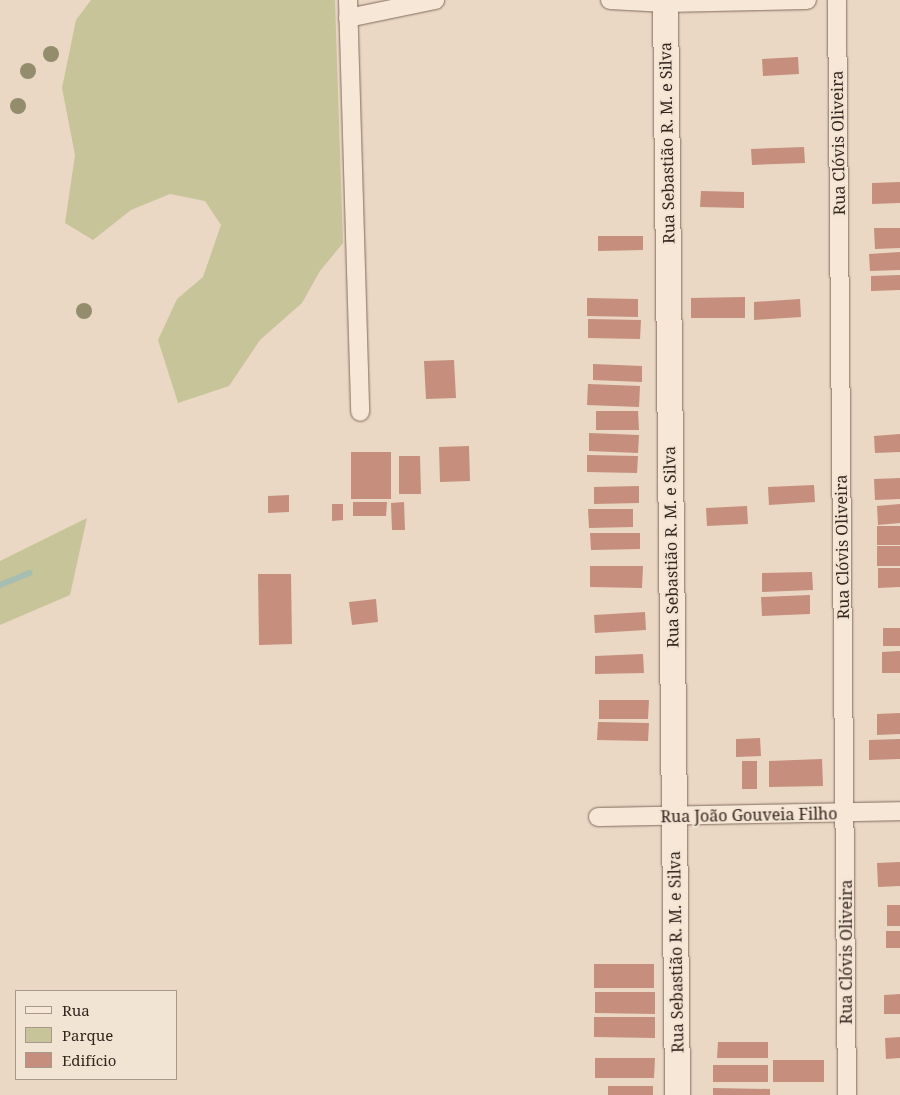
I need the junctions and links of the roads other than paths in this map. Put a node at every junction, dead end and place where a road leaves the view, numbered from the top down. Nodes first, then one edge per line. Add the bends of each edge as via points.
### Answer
1 (348, 0) edge
2 (435, 0) edge
3 (610, 0) edge
4 (807, 0) edge
5 (836, 0) edge
6 (666, 1) edge
7 (348, 18) junction
8 (360, 412) dead end
9 (900, 811) edge
10 (845, 813) junction
11 (674, 816) junction
12 (598, 817) dead end
13 (677, 1095) edge
14 (847, 1095) edge

1 - 7 street
2 - 7 street
3 - 6 street
4 - 6 street
5 - 10 street, Rua Clóvis Oliveira
6 - 11 street, Rua Sebastião R. M. e Silva
7 - 8 street
9 - 10 street, Rua João Gouveia Filho
10 - 11 street, Rua João Gouveia Filho
10 - 14 street, Rua Clóvis Oliveira
11 - 12 street, Rua João Gouveia Filho
11 - 13 street, Rua Sebastião R. M. e Silva

